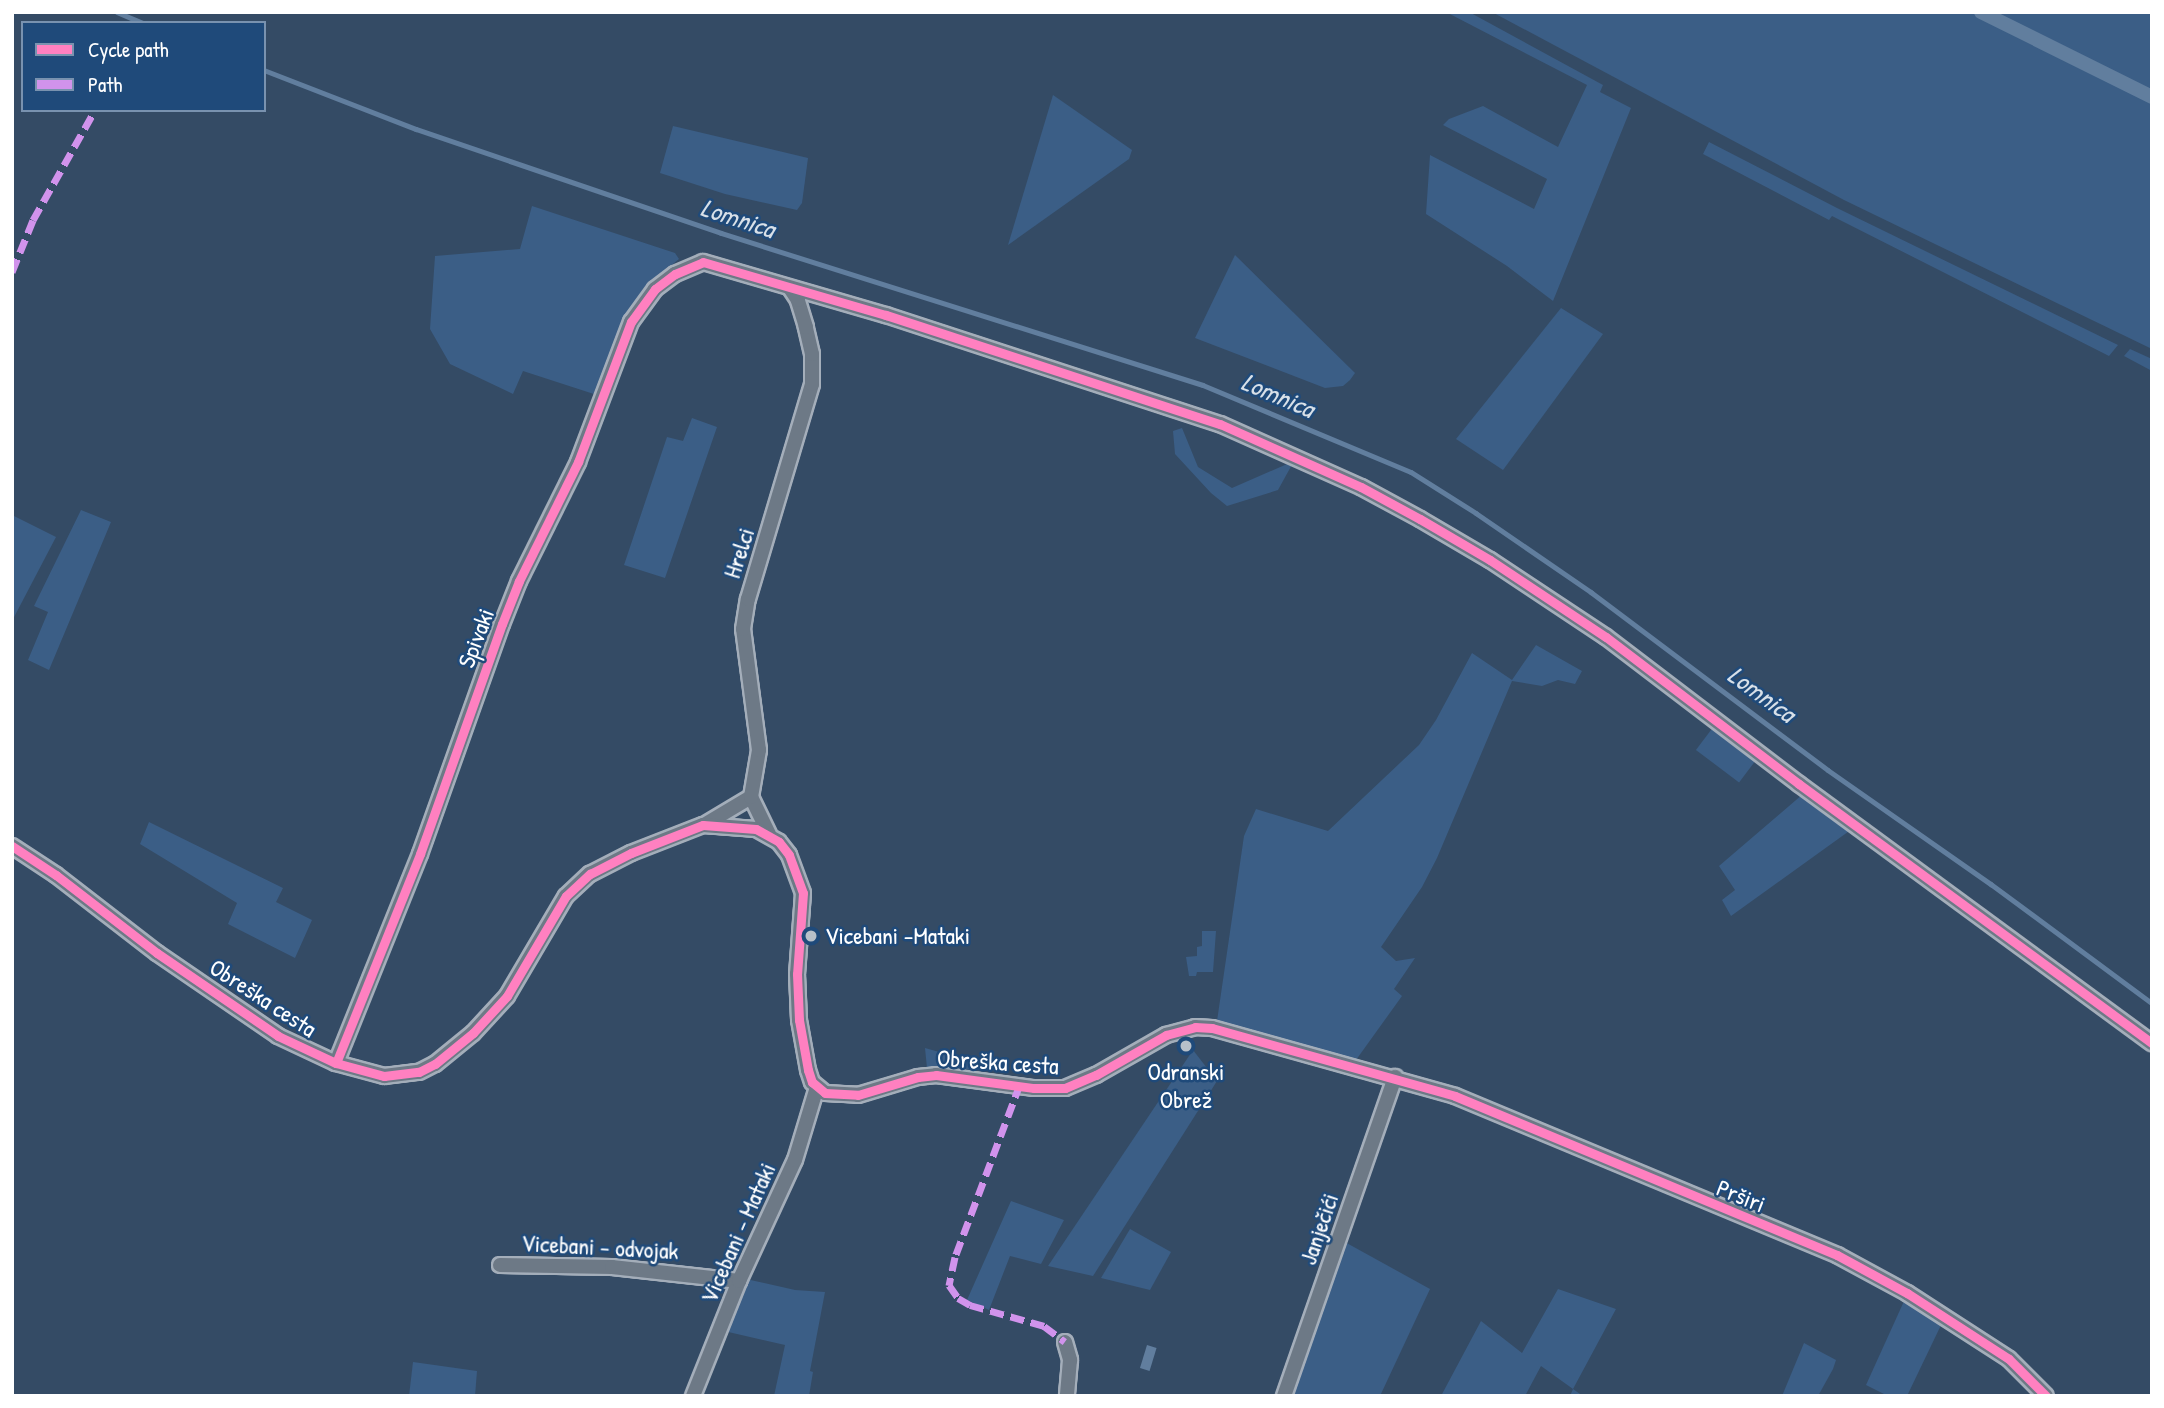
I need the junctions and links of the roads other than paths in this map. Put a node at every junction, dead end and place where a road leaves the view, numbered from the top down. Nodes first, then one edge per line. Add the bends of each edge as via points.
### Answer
1 (790, 288) junction
2 (751, 797) junction
3 (703, 825) junction
4 (769, 834) junction
5 (12, 846) edge
6 (2152, 1043) edge
7 (336, 1063) junction
8 (1395, 1077) junction
9 (817, 1087) junction
10 (500, 1265) dead end
11 (739, 1281) junction
12 (1065, 1342) dead end
13 (693, 1396) edge
14 (1067, 1396) edge
15 (1284, 1396) edge
16 (2046, 1396) edge

1 - 2 street, Hrelci via 806,327 813,371 794,451 744,613 744,648 759,750
1 - 6 street via 1220,424 1361,487 1420,519 1606,637
1 - 7 street, Spivaki via 702,262 655,289 631,322 578,462 519,580 420,855
2 - 3 street
2 - 4 street
3 - 4 street, Obreška cesta
3 - 7 street, Obreška cesta via 608,863 578,884 507,996 435,1064 419,1072 384,1076
4 - 9 street via 789,855 803,893 799,1020 808,1070
5 - 7 street, Obreška cesta via 278,1036
8 - 9 street, Obreška cesta via 1195,1027 1166,1035 1065,1088 936,1076 858,1095 832,1096
8 - 15 street, Janječići
8 - 16 street, Prširi via 1499,1113 1869,1270 2009,1359
9 - 11 street, Vicebani - Mataki via 795,1160
10 - 11 street, Vicebani - odvojak via 612,1267
11 - 13 street, Vicebani - Mataki
12 - 14 street via 1070,1360

